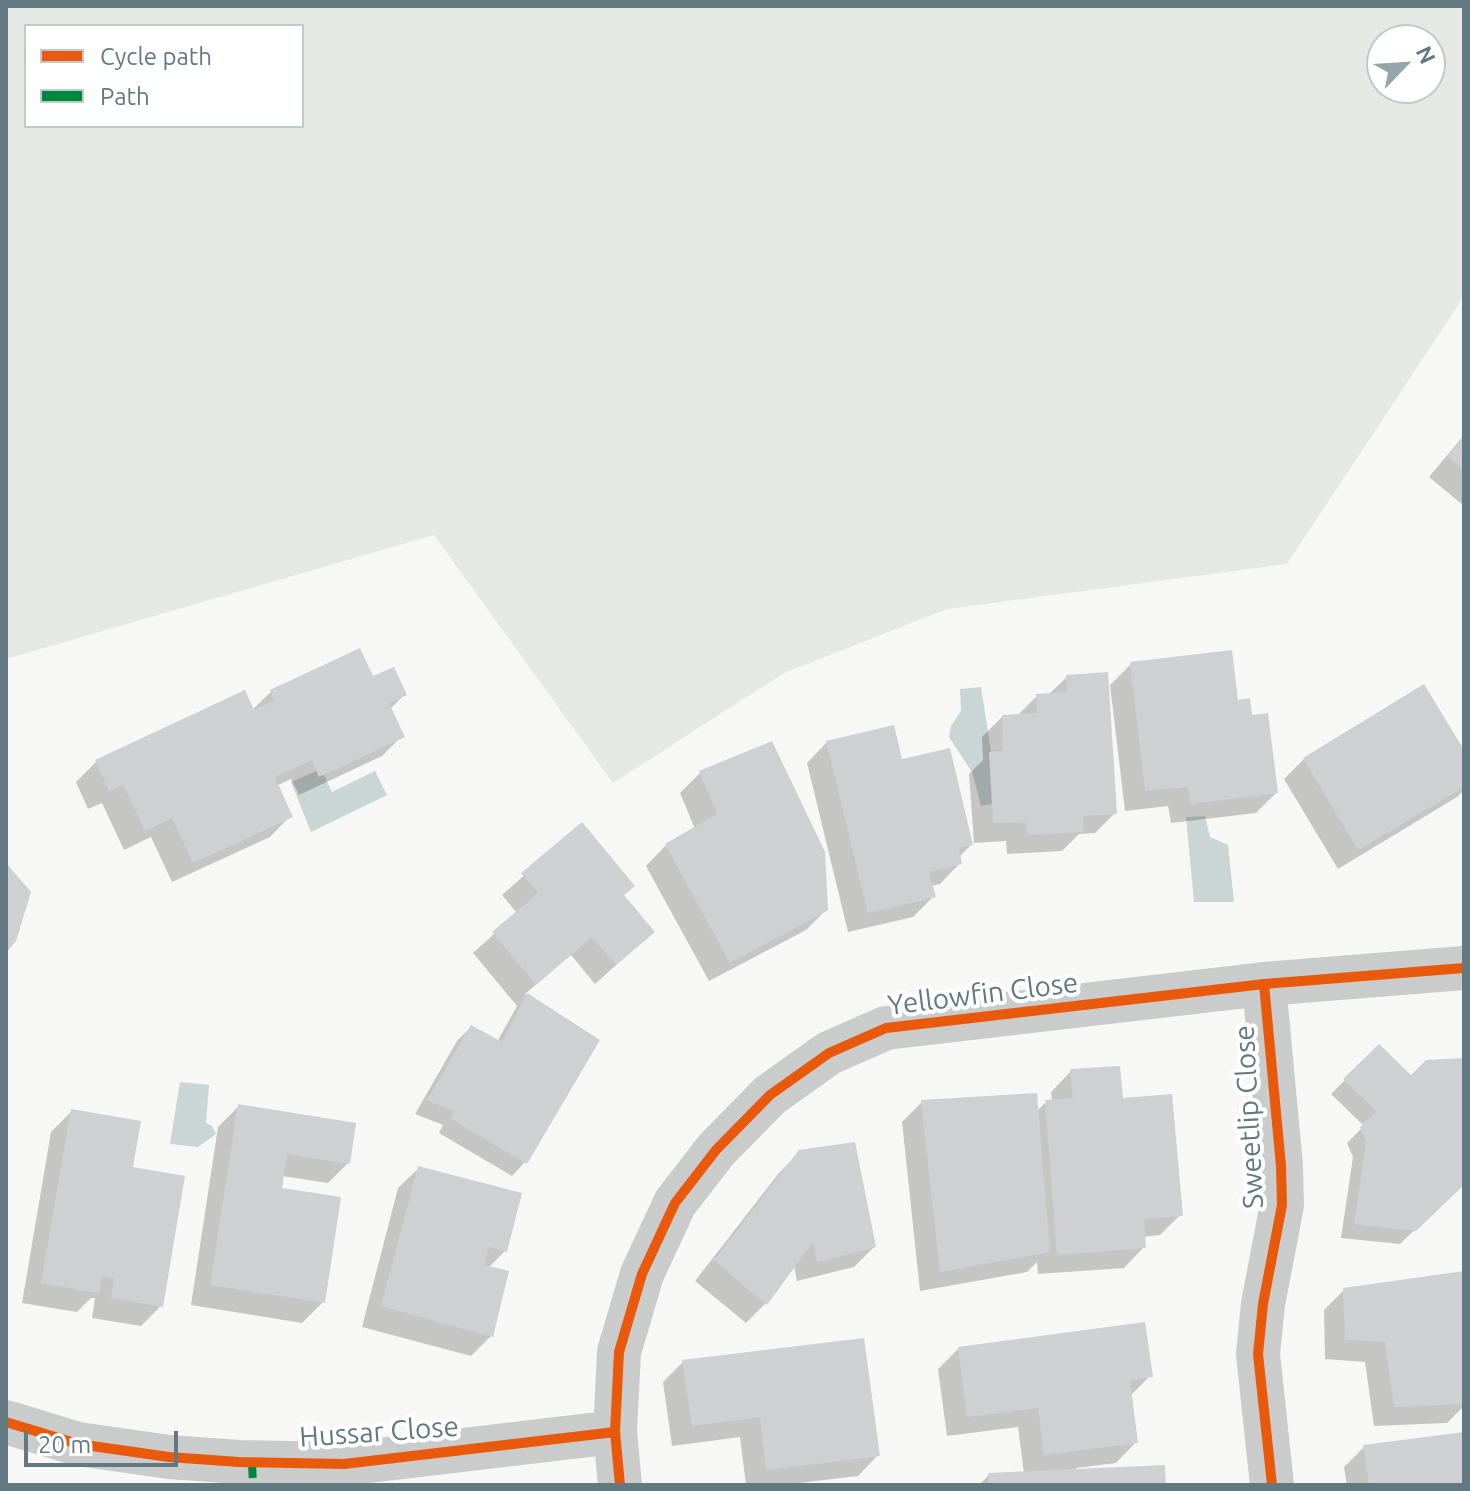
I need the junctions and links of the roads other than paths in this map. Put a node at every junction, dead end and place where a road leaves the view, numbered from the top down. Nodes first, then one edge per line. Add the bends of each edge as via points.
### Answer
1 (1464, 968) edge
2 (1264, 984) junction
3 (6, 1422) edge
4 (615, 1432) junction
5 (620, 1485) edge
6 (1272, 1485) edge

1 - 2 street, Yellowfin Close
2 - 4 street, Yellowfin Close via 886,1028 829,1053 770,1095 716,1150 675,1203 642,1274 619,1352
2 - 6 street, Sweetlip Close via 1282,1205 1258,1354
3 - 4 street, Hussar Close via 78,1444 169,1457 344,1464
4 - 5 street, Yellowfin Close

